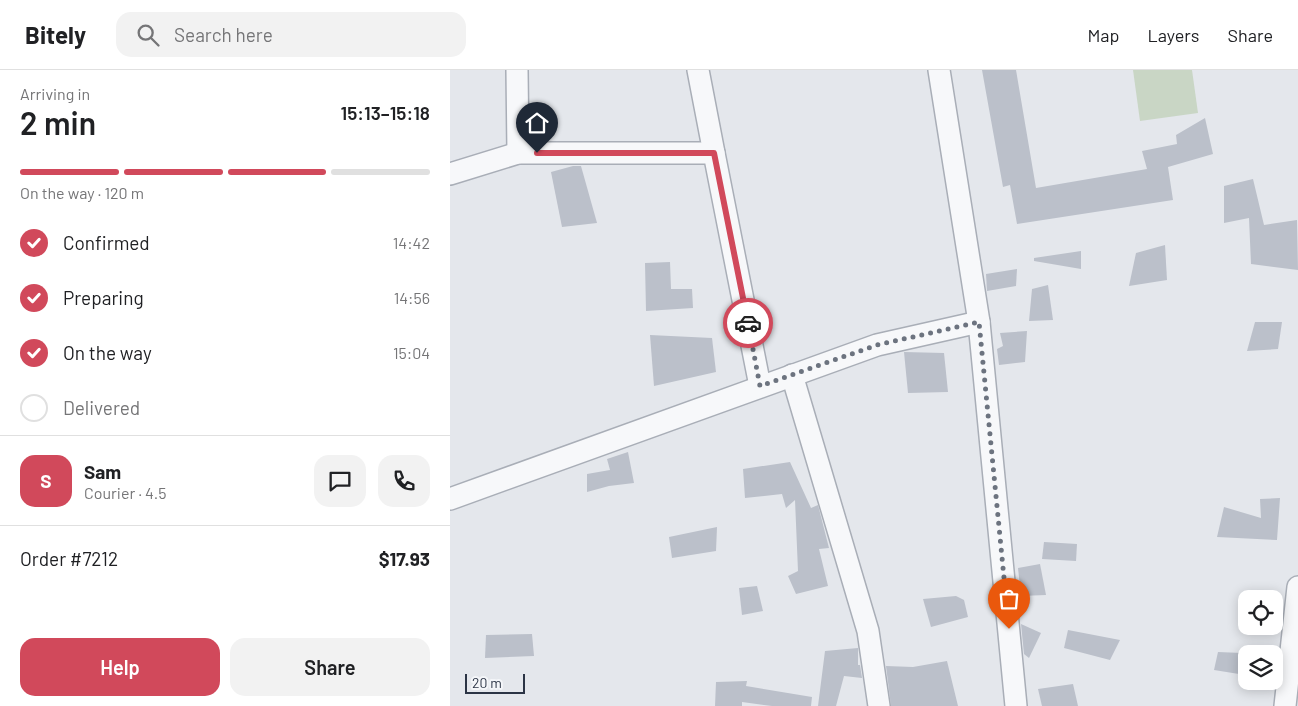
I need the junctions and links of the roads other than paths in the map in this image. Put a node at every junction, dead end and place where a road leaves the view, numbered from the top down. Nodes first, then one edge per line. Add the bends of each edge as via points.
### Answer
1 (517, 70) edge
2 (698, 70) edge
3 (939, 70) edge
4 (518, 153) junction
5 (714, 153) junction
6 (450, 174) edge
7 (979, 322) junction
8 (792, 375) junction
9 (760, 386) junction
10 (450, 499) edge
11 (1298, 587) edge
12 (879, 706) edge
13 (1016, 706) edge
14 (1285, 706) edge

1 - 4 street
2 - 5 street
3 - 7 street
4 - 5 street
4 - 6 street
5 - 9 street
7 - 8 street via 877,345
7 - 13 street
8 - 9 street
8 - 12 street via 868,631
9 - 10 street
11 - 14 street

